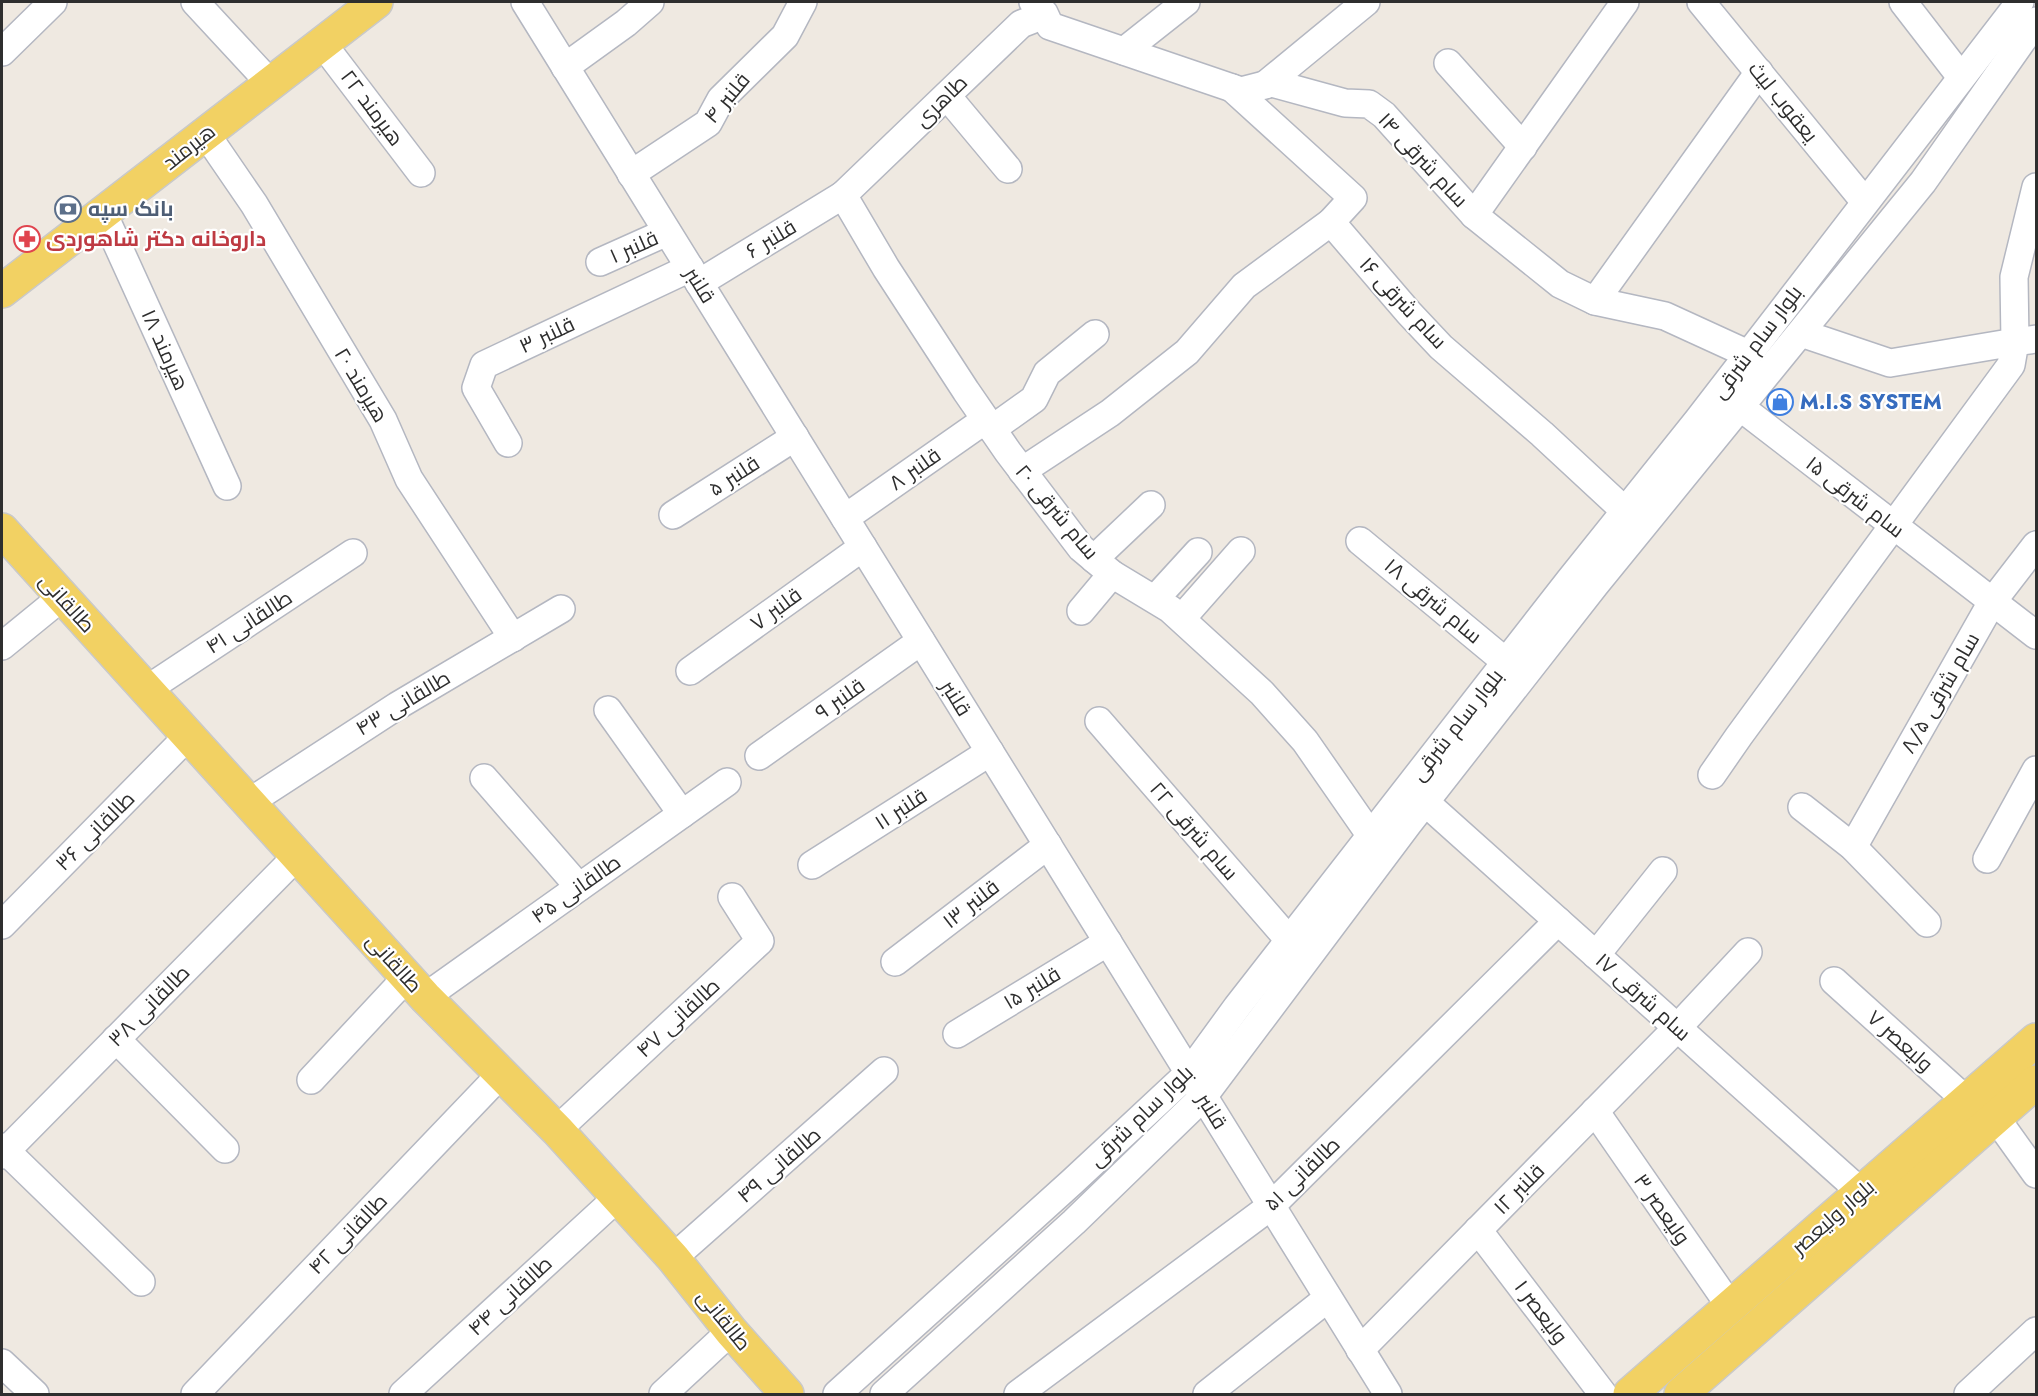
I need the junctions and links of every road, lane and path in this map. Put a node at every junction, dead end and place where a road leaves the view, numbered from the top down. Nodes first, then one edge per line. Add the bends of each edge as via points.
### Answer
1 (53, 2) edge
2 (195, 2) edge
3 (376, 2) edge
4 (525, 2) edge
5 (650, 2) edge
6 (803, 2) edge
7 (1186, 2) edge
8 (1366, 2) edge
9 (1625, 2) edge
10 (1701, 2) edge
11 (1903, 2) edge
12 (2020, 2) edge
13 (1039, 8) edge
14 (2037, 21) edge
15 (322, 43) junction
16 (1124, 51) junction
17 (2, 52) edge
18 (1448, 63) dead end
19 (565, 67) junction
20 (1759, 72) junction
21 (1961, 77) junction
22 (270, 83) junction
23 (1266, 85) junction
24 (1232, 88) junction
25 (947, 96) junction
26 (206, 134) junction
27 (1523, 147) junction
28 (1008, 169) dead end
29 (421, 173) dead end
30 (632, 174) junction
31 (2037, 187) edge
32 (843, 195) junction
33 (1864, 202) junction
34 (103, 213) junction
35 (1474, 215) junction
36 (1330, 222) junction
37 (667, 232) junction
38 (600, 262) dead end
39 (694, 275) junction
40 (4, 284) edge
41 (1595, 301) junction
42 (1801, 333) junction
43 (1095, 334) dead end
44 (2026, 340) edge
45 (1748, 354) junction
46 (1730, 399) junction
47 (989, 424) junction
48 (795, 437) junction
49 (508, 443) dead end
50 (1022, 471) junction
51 (227, 486) dead end
52 (1151, 505) dead end
53 (1625, 512) junction
54 (674, 515) dead end
55 (845, 518) junction
56 (1892, 526) junction
57 (2, 531) edge
58 (1360, 541) dead end
59 (2037, 545) edge
60 (863, 547) junction
61 (1241, 551) dead end
62 (1198, 552) dead end
63 (353, 553) dead end
64 (1103, 567) junction
65 (62, 597) junction
66 (1155, 599) junction
67 (1992, 602) junction
68 (561, 609) dead end
69 (1081, 611) dead end
70 (1182, 618) junction
71 (2037, 635) edge
72 (513, 638) junction
73 (921, 641) junction
74 (2, 646) edge
75 (1506, 662) junction
76 (690, 671) dead end
77 (146, 690) junction
78 (608, 710) dead end
79 (1099, 721) dead end
80 (188, 736) junction
81 (990, 752) junction
82 (759, 756) dead end
83 (2037, 770) edge
84 (1712, 776) dead end
85 (484, 778) dead end
86 (727, 782) dead end
87 (1425, 802) junction
88 (248, 803) junction
89 (1802, 807) dead end
90 (682, 814) junction
91 (1371, 836) junction
92 (1048, 845) junction
93 (1853, 847) junction
94 (297, 856) junction
95 (1987, 859) dead end
96 (812, 865) dead end
97 (1663, 871) dead end
98 (579, 887) junction
99 (732, 897) dead end
100 (1558, 921) junction
101 (1927, 923) dead end
102 (2, 925) edge
103 (1289, 940) junction
104 (1108, 942) junction
105 (1748, 952) dead end
106 (1596, 955) junction
107 (895, 962) dead end
108 (1834, 981) dead end
109 (416, 987) junction
110 (1677, 1028) junction
111 (957, 1034) dead end
112 (116, 1039) junction
113 (2037, 1040) edge
114 (884, 1071) dead end
115 (1189, 1073) junction
116 (501, 1074) junction
117 (310, 1080) dead end
118 (2037, 1082) edge
119 (1203, 1096) junction
120 (1967, 1101) junction
121 (1595, 1111) junction
122 (1996, 1118) junction
123 (557, 1130) junction
124 (225, 1149) dead end
125 (3, 1151) edge
126 (2037, 1174) edge
127 (1861, 1192) junction
128 (618, 1197) junction
129 (1271, 1206) junction
130 (1478, 1230) junction
131 (673, 1258) junction
132 (141, 1282) dead end
133 (1328, 1298) junction
134 (1730, 1306) junction
135 (731, 1331) junction
136 (2037, 1331) edge
137 (1360, 1350) junction
138 (2, 1363) edge
139 (35, 1395) edge
140 (195, 1395) edge
141 (403, 1395) edge
142 (663, 1395) edge
143 (787, 1395) edge
144 (837, 1395) edge
145 (884, 1395) edge
146 (1018, 1395) edge
147 (1207, 1395) edge
148 (1388, 1395) edge
149 (1603, 1395) edge
150 (1630, 1395) edge
151 (1681, 1395) edge
152 (1968, 1395) edge

1 - 17 street
2 - 22 street
3 - 15 main road, هیرمند
4 - 19 street, قلنبر
5 - 19 street
6 - 30 street, قلنبر ۴ via 785,36 721,99 708,123
7 - 16 street
8 - 23 street
9 - 27 street
10 - 20 street, یعقوب لیث
11 - 21 street
12 - 21 street, بلوار سام شرقی
13 - 16 street, سام شرقی ۱۴ via 1050,26
13 - 25 street, طاهری
14 - 42 street, بلوار سام شرقی via 1923,182
15 - 22 main road, هیرمند
15 - 29 street, هیرمند ۲۲
16 - 24 street, سام شرقی ۱۴
18 - 27 street
19 - 30 street, قلنبر
20 - 33 street, یعقوب لیث
20 - 41 street
21 - 33 street, بلوار سام شرقی
22 - 26 main road, هیرمند
23 - 24 street, سام شرقی ۱۴ via 1241,91
23 - 35 street, سام شرقی ۱۴ via 1272,83 1345,103 1369,104 1384,115
24 - 36 street via 1353,198
25 - 28 street
25 - 32 street, طاهری
26 - 34 main road, هیرمند
26 - 72 street, هیرمند ۲۰ via 254,204 383,420 409,479
27 - 35 street
30 - 37 street, قلنبر
31 - 44 street via 2014,277
32 - 39 street, قلنبر ۶
32 - 47 street, سام شرقی ۲۰
33 - 45 street, بلوار سام شرقی
34 - 40 main road, هیرمند
34 - 51 street, هیرمند ۱۸
35 - 41 street, سام شرقی ۱۴ via 1560,284
36 - 50 street via 1244,286 1187,352 1110,413
36 - 53 street, سام شرقی ۱۶ via 1441,347
37 - 38 street, قلنبر ۱
37 - 39 street, قلنبر
39 - 48 street, قلنبر
39 - 49 street, قلنبر ۳ via 484,365 476,388
41 - 45 street, سام شرقی ۱۴ via 1665,316
42 - 44 street via 1890,363
42 - 46 street, بلوار سام شرقی
43 - 47 street, قلنبر ۸ via 1047,373 1034,399
44 - 56 street via 2012,365
45 - 46 street, بلوار سام شرقی
46 - 53 street, بلوار سام شرقی
46 - 56 street, سام شرقی ۱۵
46 - 87 street, بلوار سام شرقی via 1595,585
47 - 50 street, سام شرقی ۲۰
47 - 55 street, قلنبر ۸
48 - 54 street, قلنبر ۵
48 - 55 street, قلنبر
50 - 64 street, سام شرقی ۲۰ via 1081,548
52 - 64 street
53 - 75 street, بلوار سام شرقی
55 - 60 street, قلنبر
56 - 67 street, سام شرقی ۱۵
56 - 84 street
57 - 65 main road, طالقانی
58 - 75 street, سام شرقی ۱۸
59 - 67 street, سام شرقی ۸/۵
60 - 73 street, قلنبر
60 - 76 street, قلنبر ۷
61 - 70 street
62 - 66 street
63 - 77 street, طالقانی ۴۱
64 - 66 street, سام شرقی ۲۰
64 - 69 street
65 - 74 street
65 - 77 main road, طالقانی
66 - 70 street, سام شرقی ۲۰
67 - 71 street, سام شرقی ۱۵
67 - 93 street, سام شرقی ۸/۵
68 - 72 street, طالقانی ۴۳
70 - 91 street, سام شرقی ۲۰ via 1286,718
72 - 88 street, طالقانی ۴۳ via 396,706
73 - 81 street, قلنبر
73 - 82 street, قلنبر ۹
75 - 91 street, بلوار سام شرقی
77 - 80 main road, طالقانی
78 - 90 street
79 - 103 street, سام شرقی ۲۲
80 - 88 main road, طالقانی
80 - 102 street, طالقانی ۳۶
81 - 92 street, قلنبر
81 - 96 street, قلنبر ۱۱
83 - 95 street
85 - 98 street
86 - 90 street, طالقانی ۴۵
87 - 100 street, سام شرقی ۱۷
87 - 119 street, بلوار سام شرقی
88 - 94 main road, طالقانی
89 - 93 street
90 - 98 street, طالقانی ۴۵
91 - 103 street, بلوار سام شرقی
92 - 104 street, قلنبر
92 - 107 street, قلنبر ۱۳
93 - 101 street
94 - 109 main road, طالقانی
94 - 112 street, طالقانی ۳۸
97 - 106 street
98 - 109 street, طالقانی ۴۵
99 - 123 street, طالقانی ۴۷ via 760,941
100 - 106 street, سام شرقی ۱۷
100 - 129 street, طالقانی ۵۱
103 - 115 street, بلوار سام شرقی
104 - 111 street, قلنبر ۱۵
104 - 115 street, قلنبر
105 - 110 street, قلنبر ۱۲
106 - 110 street, سام شرقی ۱۷
108 - 120 street, ولیعصر ۷
109 - 116 main road, طالقانی
109 - 117 street, طالقانی ۴۵
110 - 121 street, قلنبر ۱۲
110 - 127 street, سام شرقی ۱۷
112 - 124 street
112 - 125 street, طالقانی ۳۸
113 - 120 main road, بلوار ولیعصر
114 - 131 street, طالقانی ۴۹
115 - 119 street, قلنبر
115 - 144 street, بلوار سام شرقی
116 - 123 main road, طالقانی
116 - 140 street, طالقانی ۴۲
118 - 122 main road, بلوار ولیعصر
119 - 129 street, قلنبر
119 - 145 street, بلوار سام شرقی via 1074,1222
120 - 127 main road, بلوار ولیعصر
121 - 130 street, قلنبر ۱۲
121 - 134 street, ولیعصر ۳
122 - 126 street
122 - 151 main road, بلوار ولیعصر
123 - 128 main road, طالقانی
125 - 132 street
127 - 134 main road, بلوار ولیعصر
128 - 131 main road, طالقانی
128 - 141 street, طالقانی ۴۴
129 - 133 street, قلنبر
129 - 146 street, طالقانی ۵۱
130 - 137 street, قلنبر ۱۲
130 - 149 street, ولیعصر ۱
131 - 135 main road, طالقانی
133 - 137 street, قلنبر
133 - 147 street
134 - 150 main road, بلوار ولیعصر
135 - 142 street
135 - 143 main road, طالقانی
136 - 152 street
137 - 148 street, قلنبر
138 - 139 street

